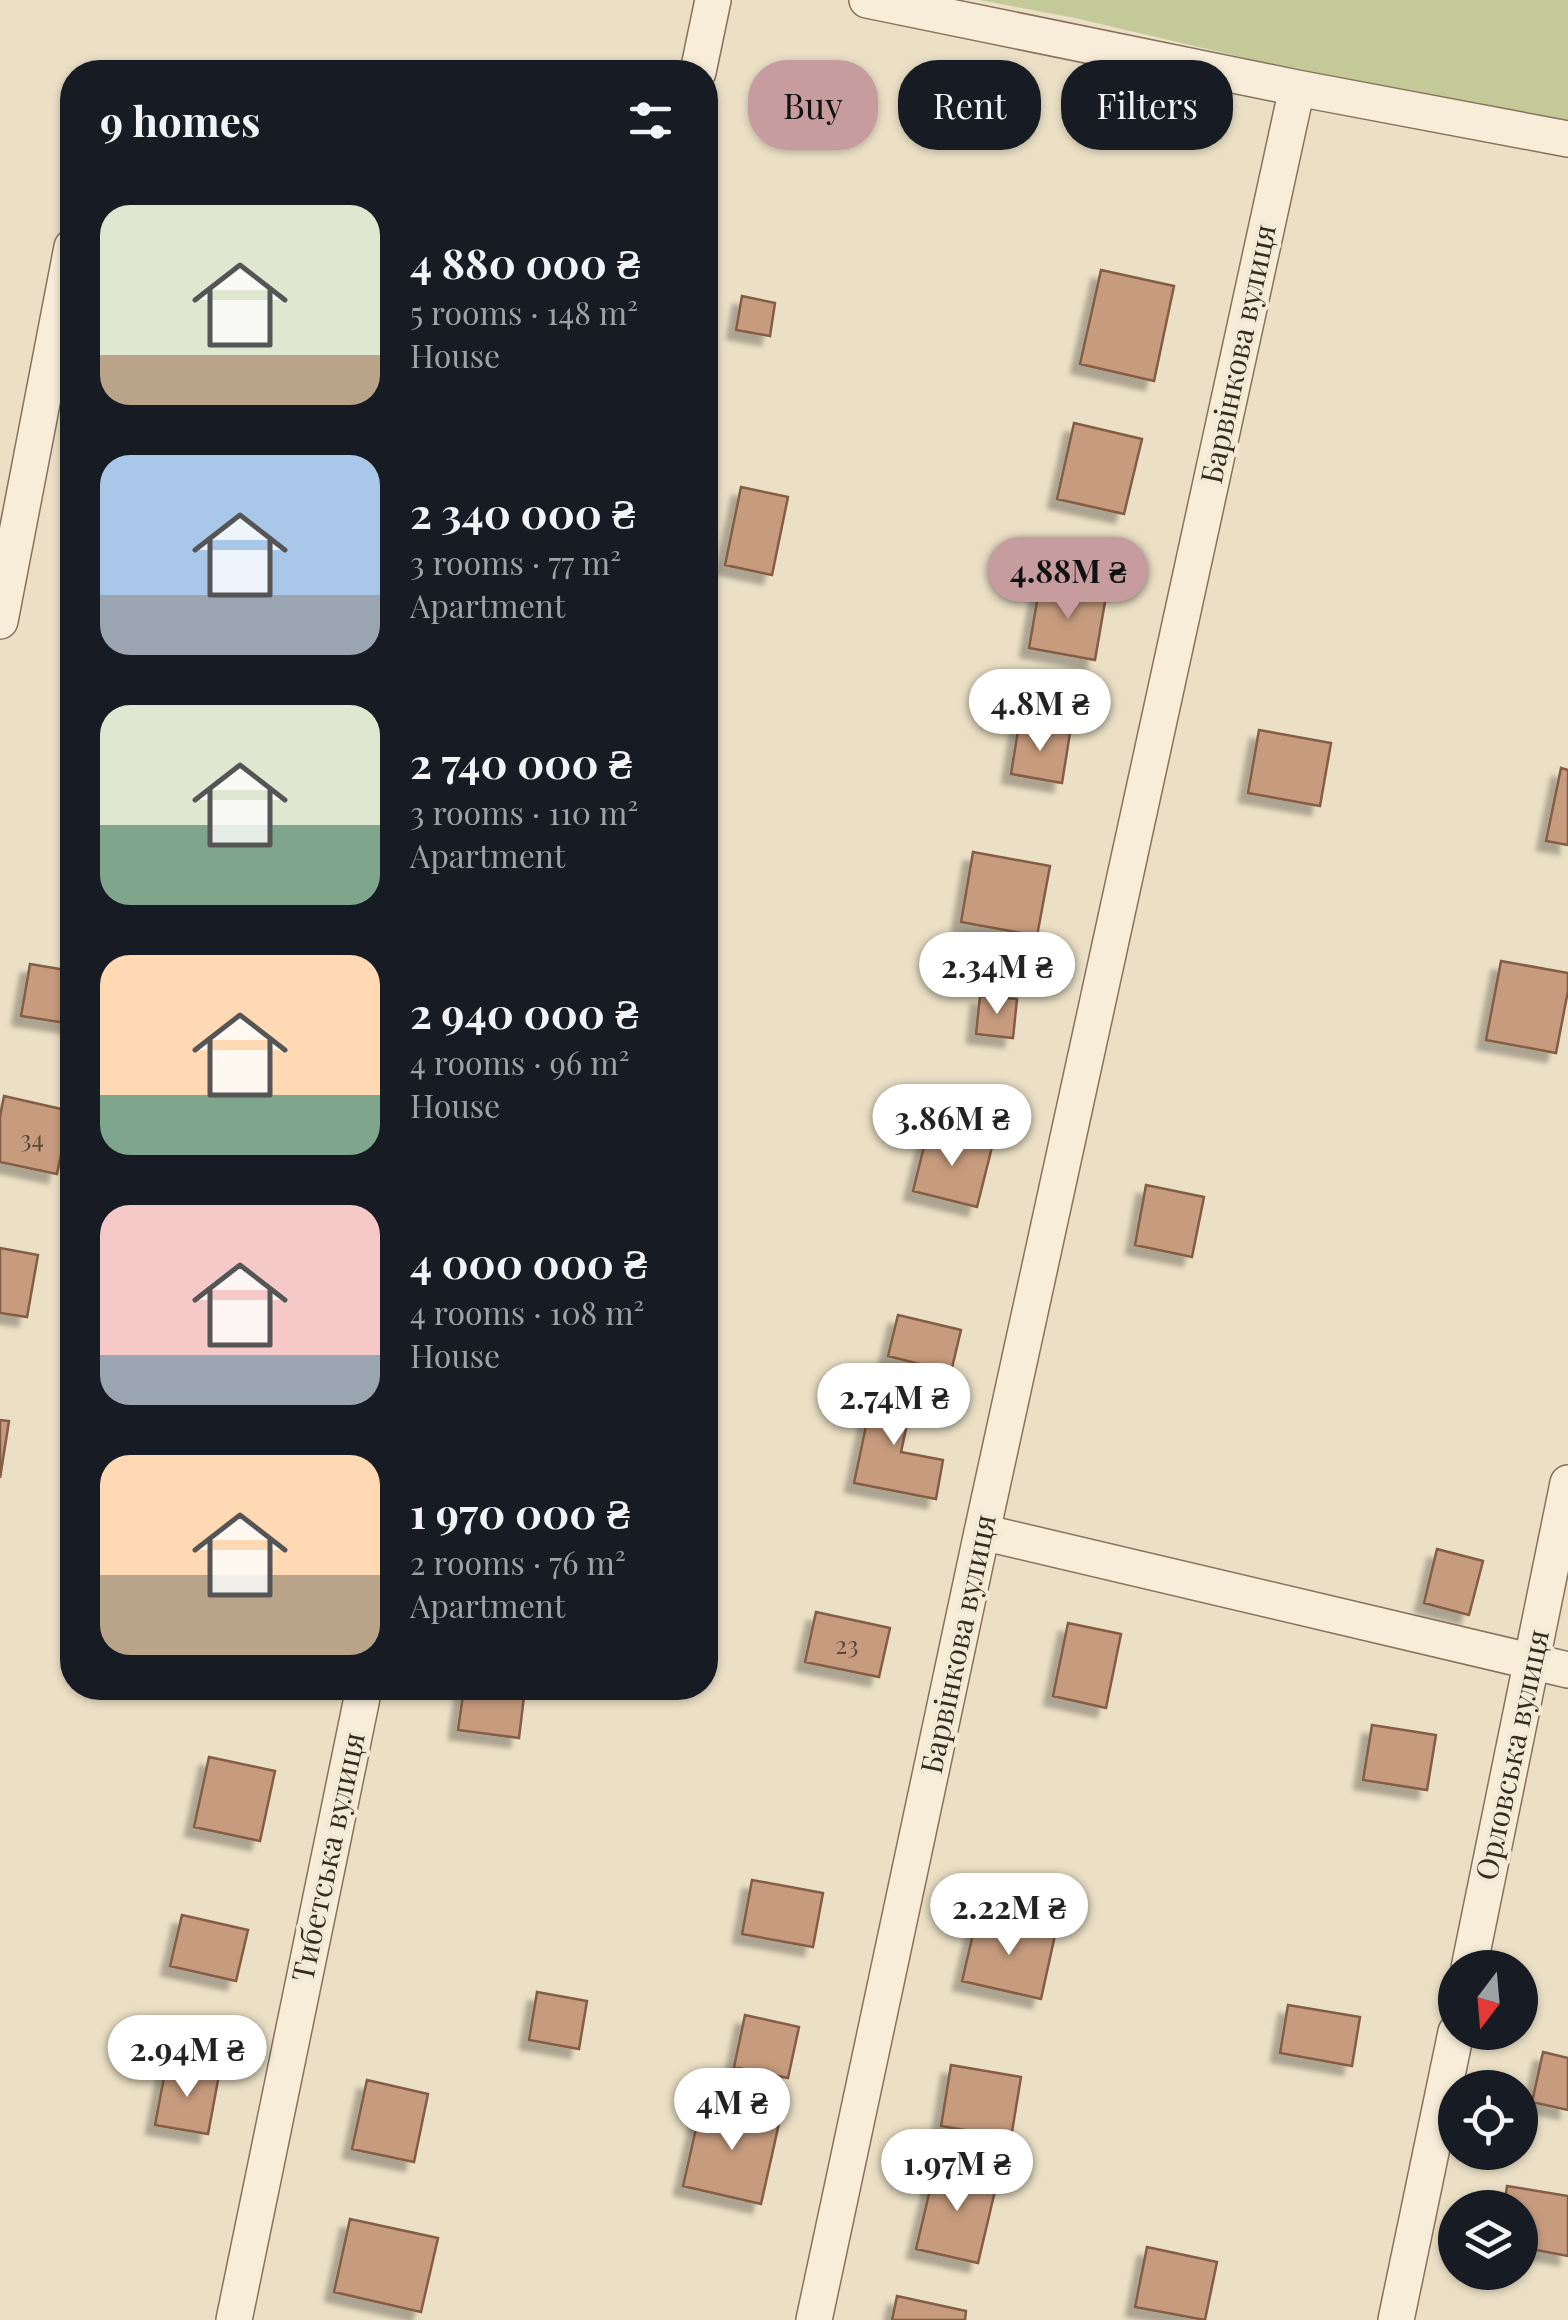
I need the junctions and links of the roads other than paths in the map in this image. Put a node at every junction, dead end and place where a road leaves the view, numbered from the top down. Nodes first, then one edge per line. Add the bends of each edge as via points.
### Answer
1 (713, 0) edge
2 (867, 0) edge
3 (700, 60) edge
4 (1297, 88) junction
5 (1568, 138) edge
6 (60, 308) edge
7 (0, 620) edge
8 (1568, 1483) edge
9 (982, 1532) junction
10 (1532, 1663) junction
11 (1568, 1670) edge
12 (362, 1700) edge
13 (1473, 1950) edge
14 (1452, 2050) edge
15 (234, 2320) edge
16 (814, 2320) edge
17 (1396, 2320) edge

1 - 3 street
2 - 4 street
4 - 5 street
4 - 9 street, Барвінкова вулиця
6 - 7 street
8 - 10 street, Орловська вулиця
9 - 10 street
9 - 16 street, Барвінкова вулиця
10 - 11 street
10 - 13 street, Орловська вулиця
12 - 15 street, Тибетська вулиця
14 - 17 street

